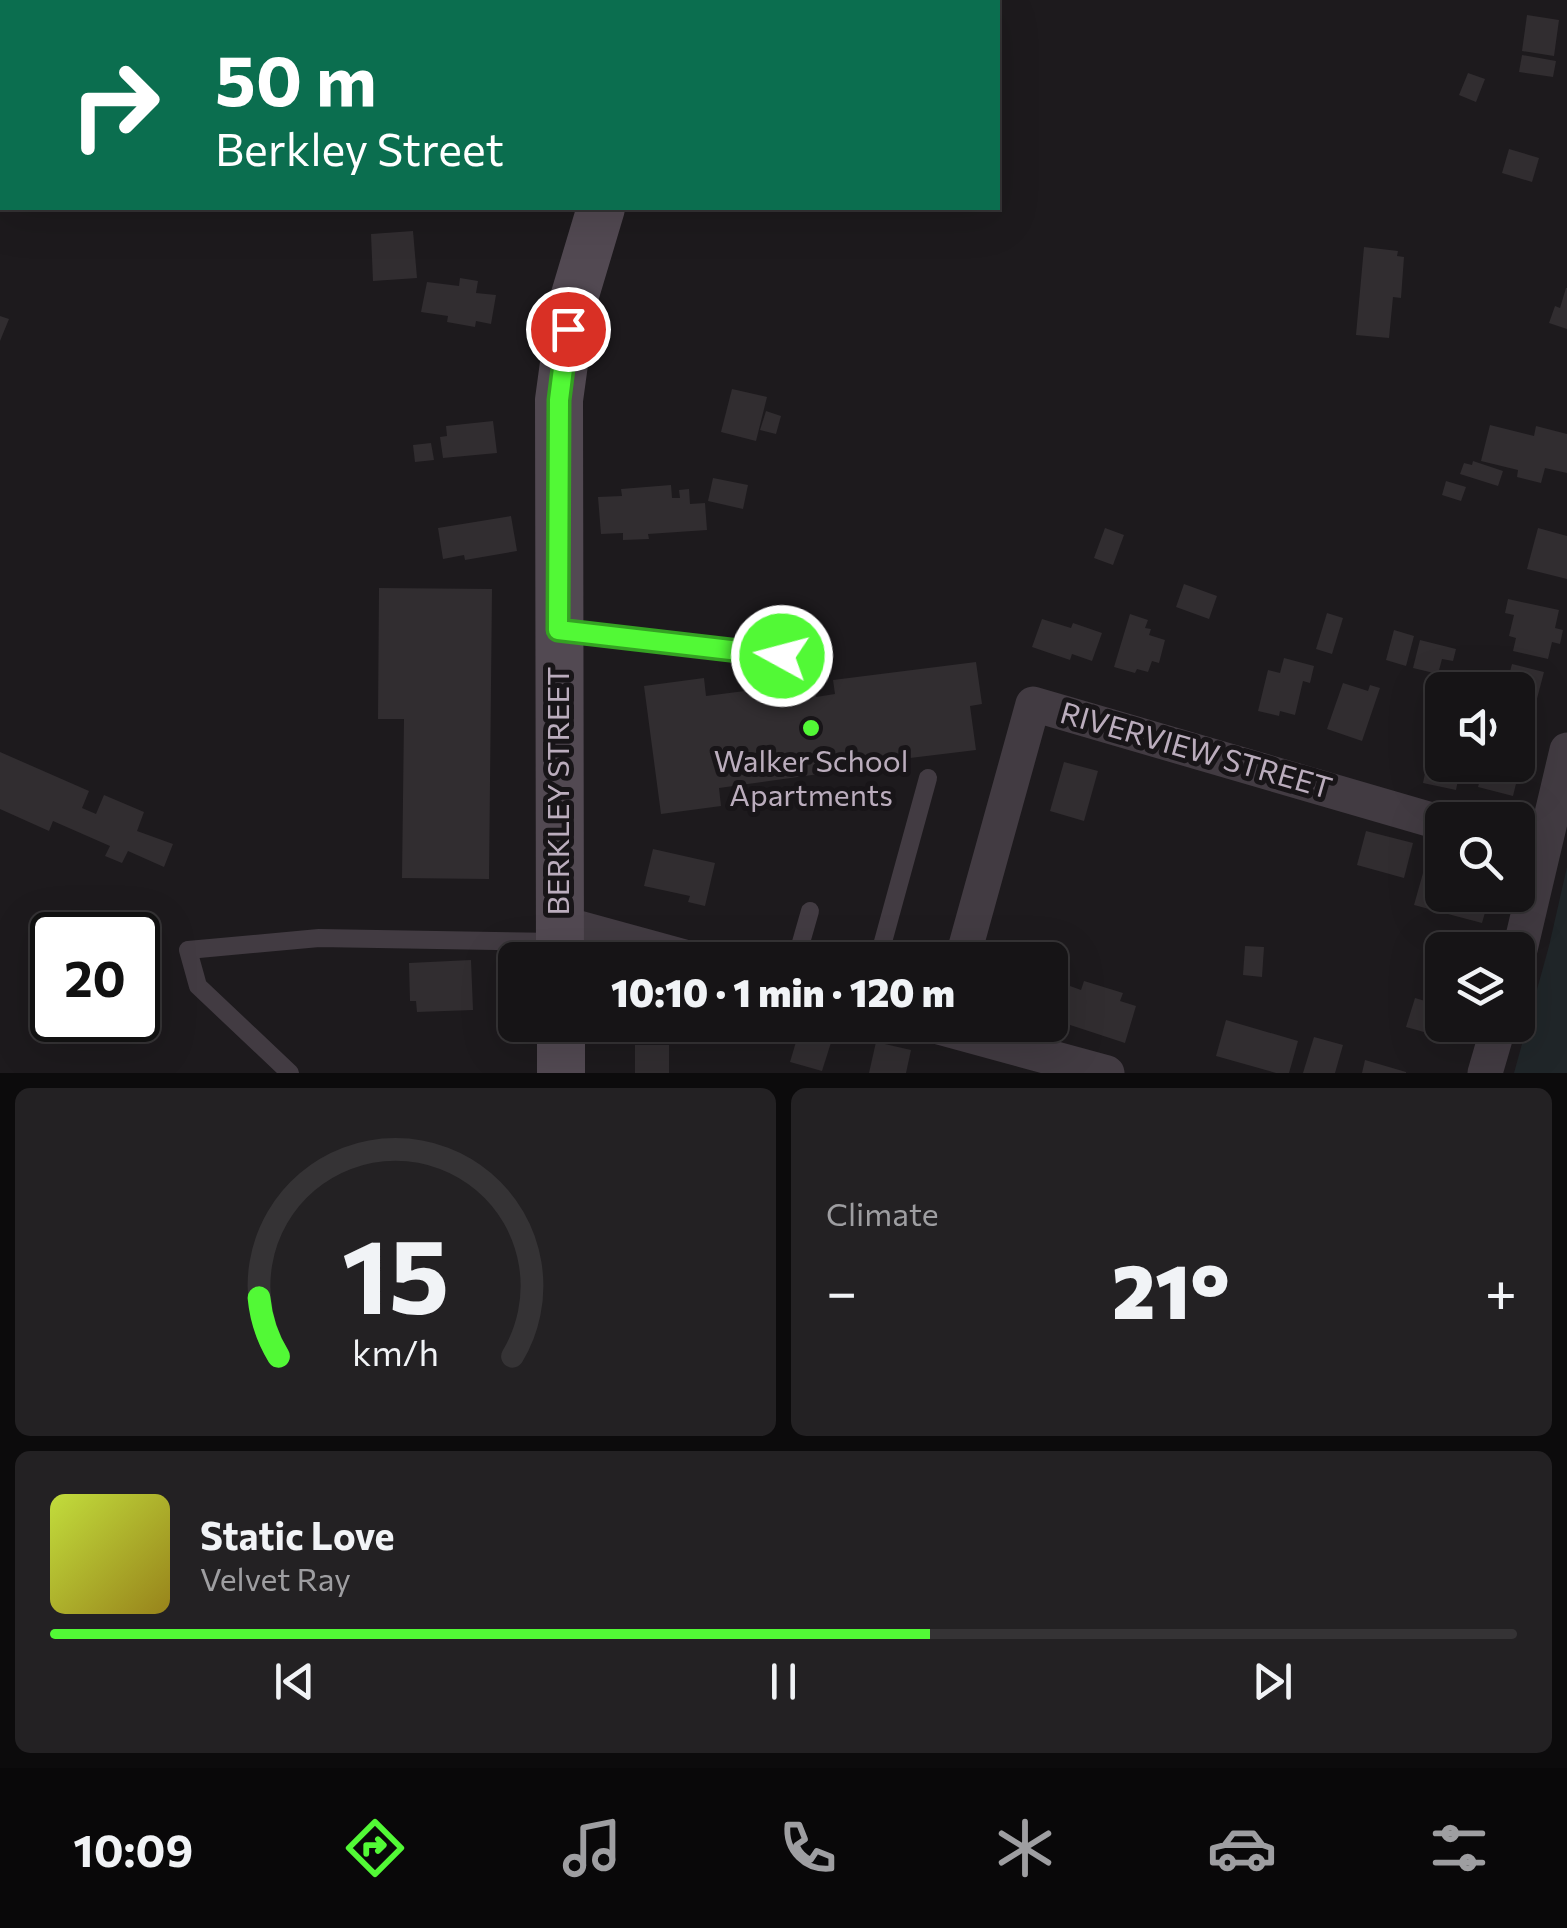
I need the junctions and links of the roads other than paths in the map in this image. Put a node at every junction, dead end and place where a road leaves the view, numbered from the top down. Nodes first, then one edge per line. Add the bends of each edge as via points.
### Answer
1 (601, 210) edge
2 (558, 630) junction
3 (819, 660) dead end
4 (1567, 750) edge
5 (928, 778) dead end
6 (1425, 819) edge
7 (1535, 836) edge
8 (810, 911) dead end
9 (560, 942) edge
10 (801, 942) edge
11 (883, 942) edge
12 (967, 942) edge
13 (560, 1042) edge
14 (997, 1042) edge
15 (1494, 1042) edge
16 (290, 1073) edge
17 (561, 1073) edge
18 (1107, 1073) edge
19 (1485, 1073) edge

1 - 2 main road, BERKLEY STREET via 563,353
2 - 3 lane
2 - 9 main road, BERKLEY STREET
4 - 7 street
5 - 11 lane
6 - 12 street, RIVERVIEW STREET via 1033,704
8 - 10 lane
9 - 16 lane via 320,938 188,950 198,986
13 - 17 main road
14 - 18 street
15 - 19 street

